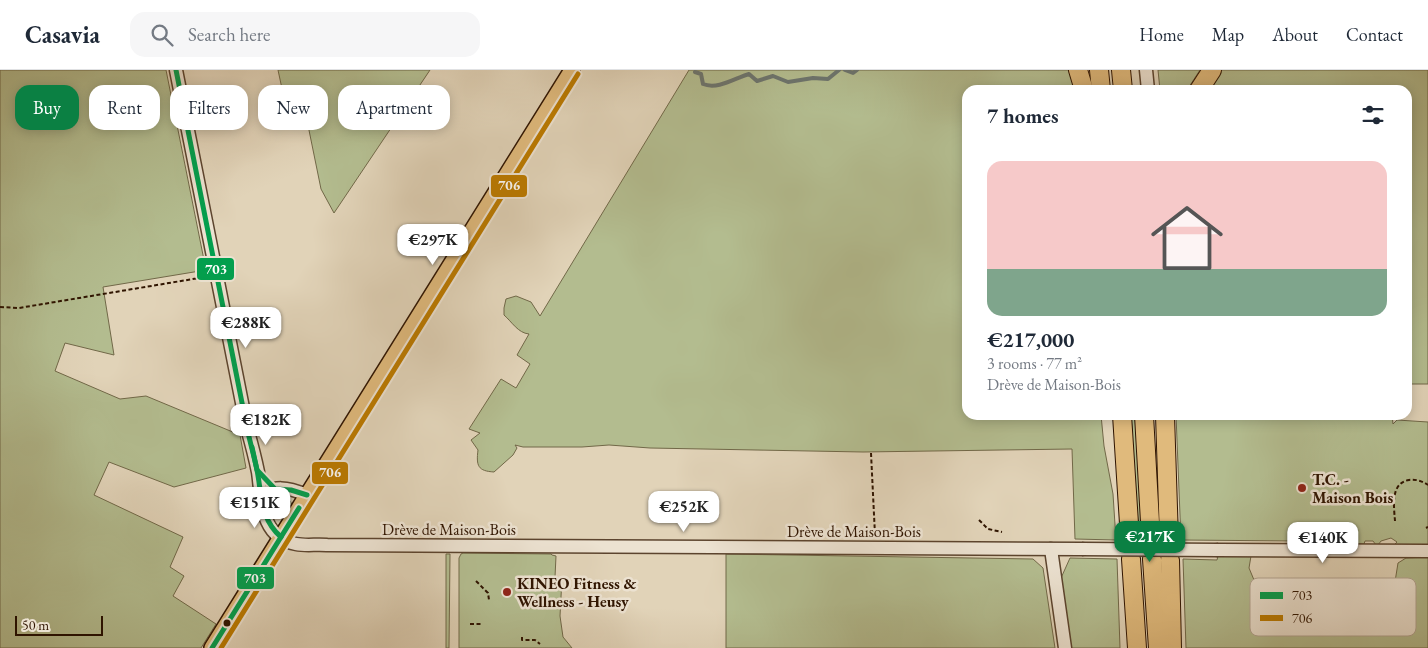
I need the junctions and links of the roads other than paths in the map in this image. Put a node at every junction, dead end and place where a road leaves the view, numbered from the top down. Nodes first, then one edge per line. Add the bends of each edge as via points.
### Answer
1 (176, 70) edge
2 (572, 70) edge
3 (1078, 70) edge
4 (1099, 70) edge
5 (1121, 70) edge
6 (1146, 70) edge
7 (1212, 70) edge
8 (1082, 85) edge
9 (1100, 85) edge
10 (1122, 85) edge
11 (1148, 85) edge
12 (1202, 85) edge
13 (1115, 420) edge
14 (1122, 420) edge
15 (1144, 420) edge
16 (1165, 420) edge
17 (1125, 465) junction
18 (257, 470) junction
19 (275, 489) junction
20 (307, 495) junction
21 (261, 502) junction
22 (281, 537) junction
23 (1169, 539) dead end
24 (1130, 540) dead end
25 (1151, 540) dead end
26 (1051, 549) junction
27 (1428, 552) edge
28 (1131, 559) dead end
29 (212, 648) edge
30 (1065, 648) edge
31 (1136, 648) edge
32 (1158, 648) edge
33 (1172, 648) edge

1 - 18 street
2 - 20 main road
3 - 8 highway
4 - 9 highway
5 - 10 highway
6 - 11 street
7 - 12 highway
13 - 17 highway
14 - 17 highway
15 - 25 highway
16 - 23 highway
17 - 24 highway
18 - 19 street
18 - 21 street
19 - 20 street
19 - 21 street via 264,495
20 - 22 main road
21 - 22 street via 270,527
22 - 26 street, Drève de Maison-Bois via 296,544 327,545
22 - 29 main road
26 - 27 street, Drève de Maison-Bois, bridge
26 - 30 street
28 - 31 highway
32 - 33 highway via 1161,560

